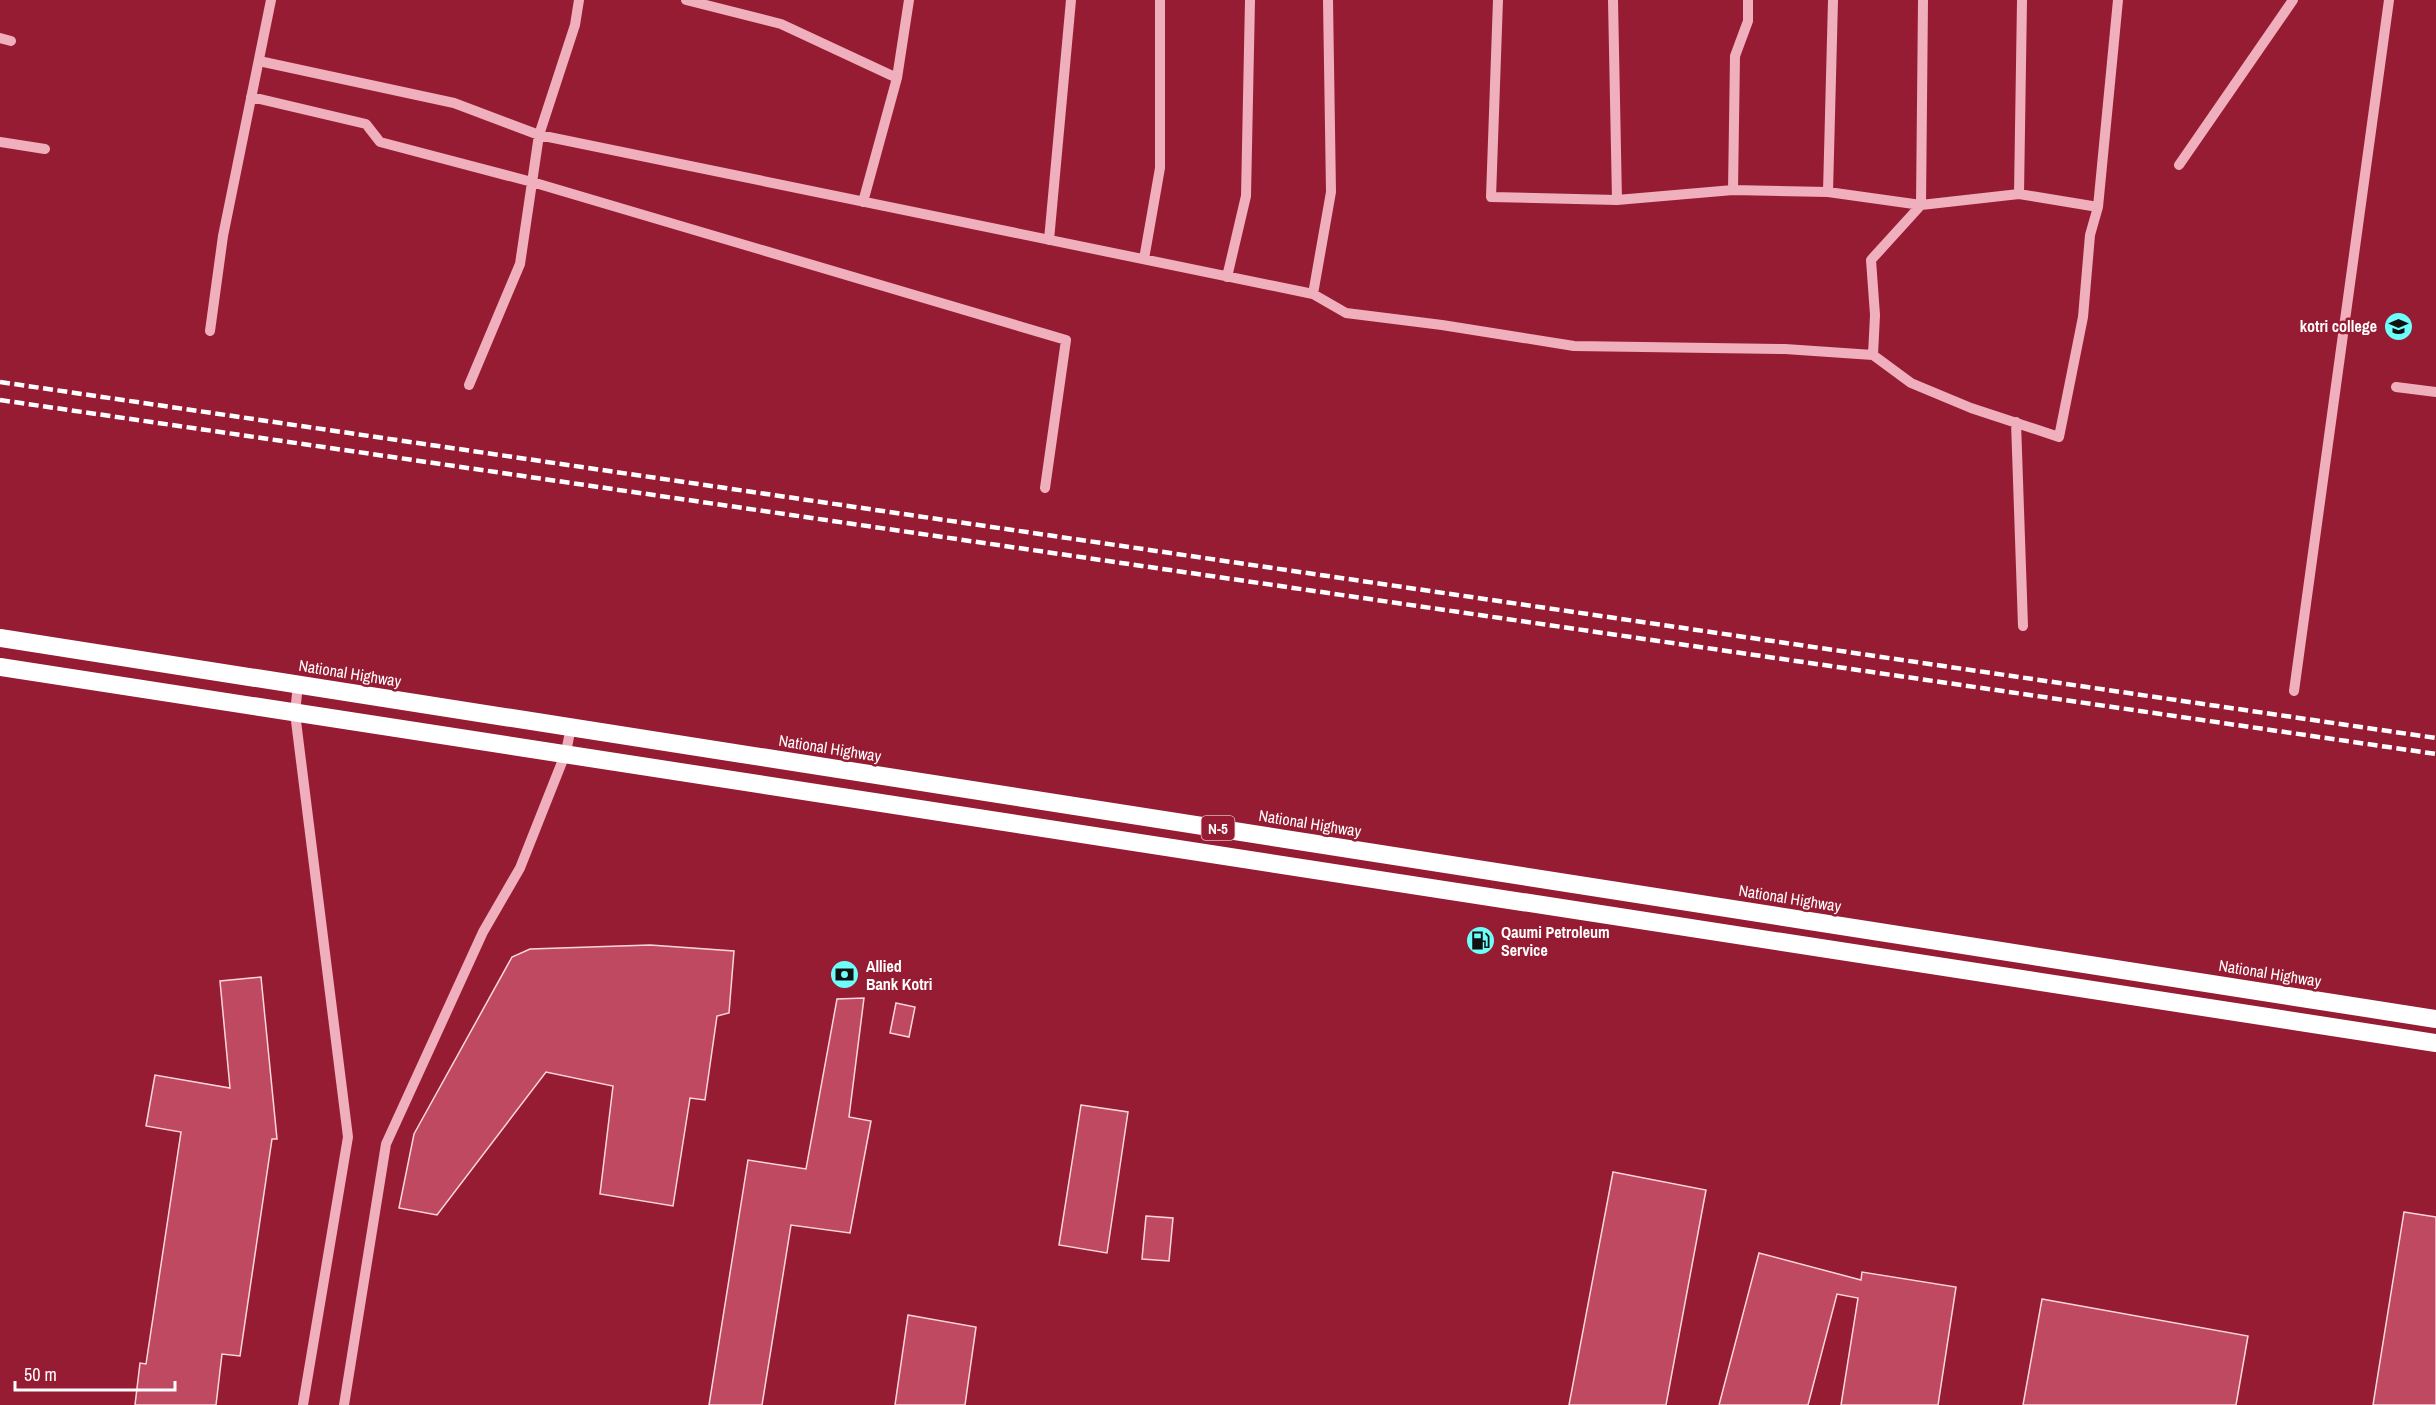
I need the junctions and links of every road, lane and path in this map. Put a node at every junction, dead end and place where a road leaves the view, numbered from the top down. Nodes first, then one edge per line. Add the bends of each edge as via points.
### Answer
1 (271, 0) edge
2 (579, 0) edge
3 (686, 0) edge
4 (909, 0) edge
5 (1071, 0) edge
6 (1160, 0) edge
7 (1250, 0) edge
8 (1328, 0) edge
9 (1498, 0) edge
10 (1613, 0) edge
11 (1748, 0) edge
12 (1833, 0) edge
13 (1923, 0) edge
14 (2022, 0) edge
15 (2118, 0) edge
16 (2292, 0) edge
17 (2389, 0) edge
18 (259, 61) junction
19 (897, 78) junction
20 (251, 97) junction
21 (539, 135) junction
22 (0, 142) edge
23 (45, 149) dead end
24 (2179, 165) dead end
25 (532, 182) junction
26 (1734, 189) junction
27 (1828, 192) junction
28 (2019, 194) junction
29 (1617, 200) junction
30 (863, 202) junction
31 (1921, 205) junction
32 (2098, 207) junction
33 (1049, 240) junction
34 (1144, 260) junction
35 (1227, 277) junction
36 (1313, 294) junction
37 (210, 331) dead end
38 (1873, 355) junction
39 (469, 385) dead end
40 (2396, 387) dead end
41 (2436, 392) edge
42 (2016, 423) junction
43 (1046, 488) dead end
44 (2023, 626) dead end
45 (0, 638) edge
46 (0, 667) edge
47 (298, 684) junction
48 (2294, 691) dead end
49 (295, 713) junction
50 (571, 727) junction
51 (566, 752) junction
52 (2436, 1019) edge
53 (2436, 1043) edge
54 (303, 1405) edge
55 (344, 1405) edge

1 - 18 street
2 - 21 street via 575,25
3 - 19 street via 781,24
4 - 19 street
5 - 33 street
6 - 34 street via 1160,168
7 - 35 street via 1246,196
8 - 36 street via 1331,192
9 - 29 street via 1491,197
10 - 29 street
11 - 26 street via 1748,21 1735,56
12 - 27 street
13 - 31 street
14 - 28 street
15 - 32 street
16 - 24 street
17 - 48 street
18 - 20 street
18 - 21 street via 454,103
19 - 30 street
20 - 25 street via 366,124 380,142
20 - 37 street via 223,236
21 - 25 street
21 - 30 street
22 - 23 street
25 - 39 street via 520,264
25 - 43 street via 1066,340
26 - 27 street
26 - 29 street
27 - 31 street
28 - 31 street
28 - 32 street
30 - 33 street
31 - 38 street via 1870,260 1875,315
32 - 42 street via 2090,235 2083,317 2059,437
33 - 34 street
34 - 35 street
35 - 36 street
36 - 38 street via 1346,313 1574,346 1785,349
38 - 42 street via 1911,383
40 - 41 street
42 - 44 street
45 - 47 highway, National Highway / N-5
46 - 49 highway, N-5
47 - 49 street
47 - 50 highway, National Highway / N-5
49 - 51 highway, N-5
49 - 54 street via 348,1137
50 - 51 street
50 - 52 highway, National Highway / N-5
51 - 53 highway, N-5
51 - 55 street via 520,868 483,932 387,1143

